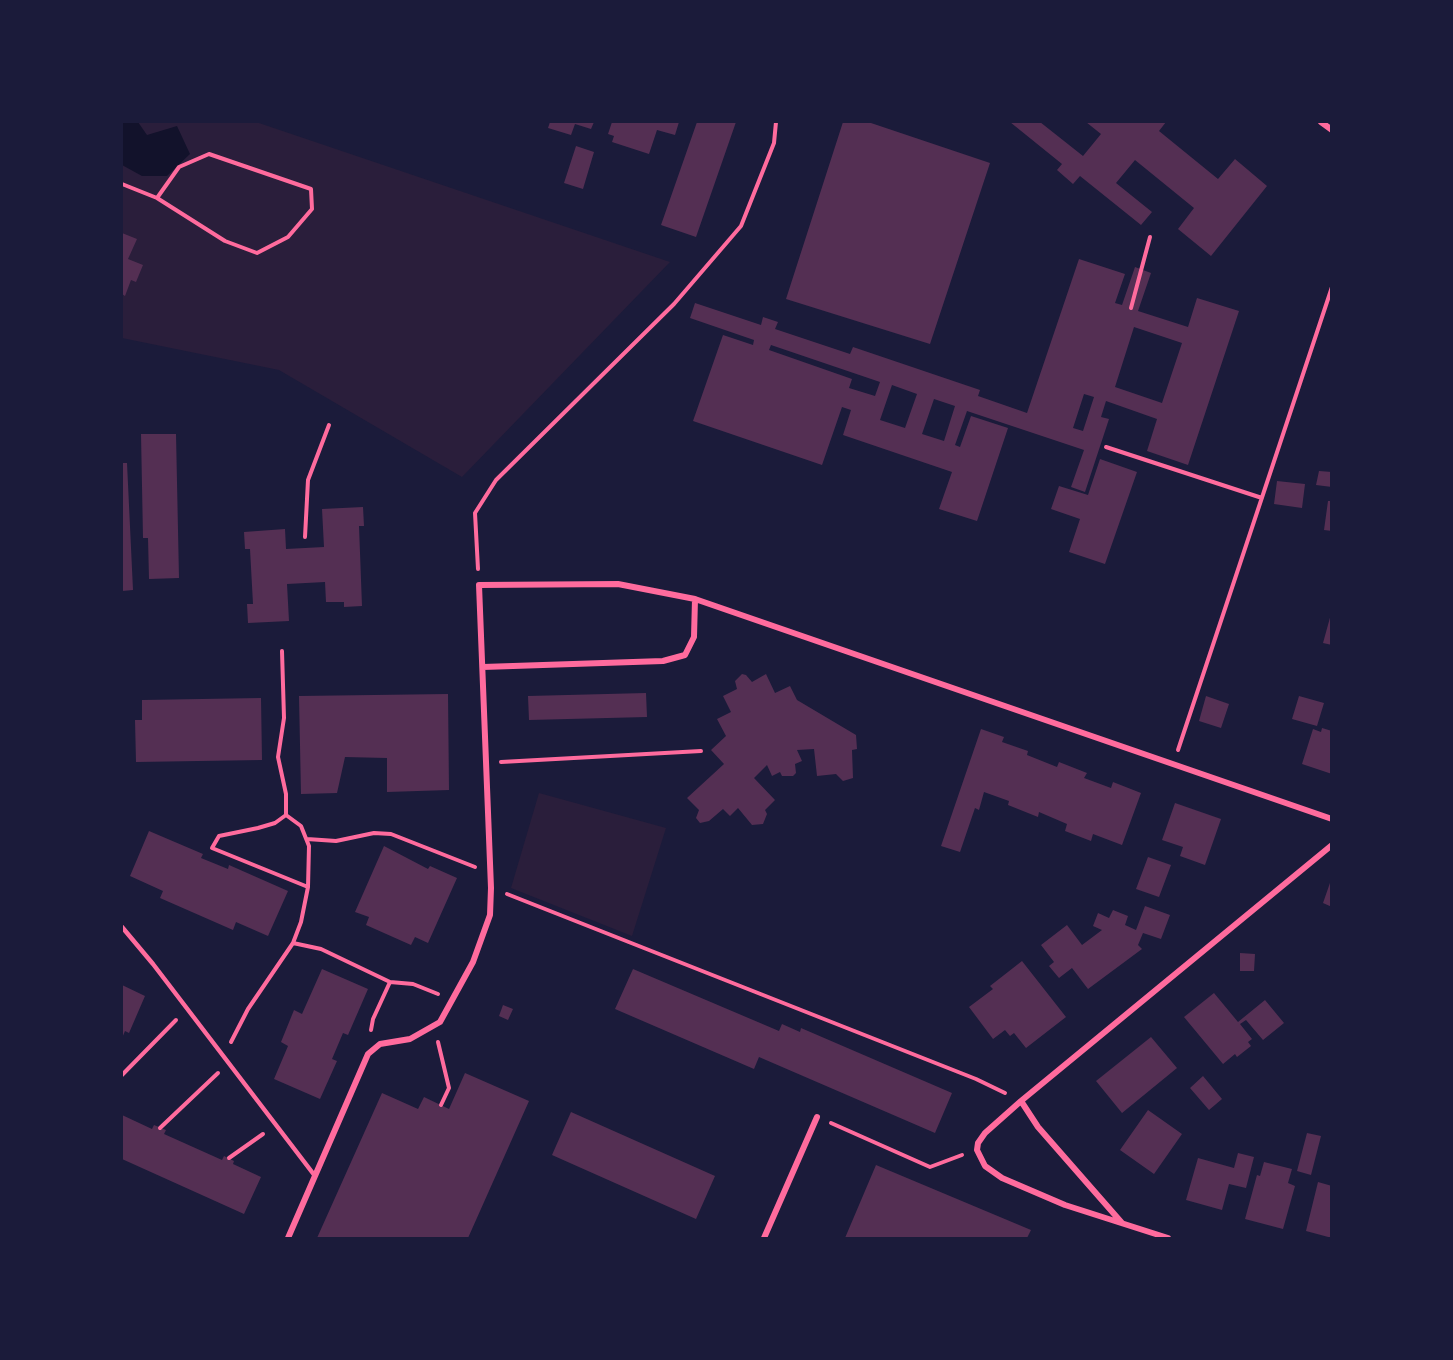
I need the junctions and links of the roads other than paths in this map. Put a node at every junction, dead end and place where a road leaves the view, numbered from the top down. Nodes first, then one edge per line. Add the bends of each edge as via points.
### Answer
1 (1321, 122) edge
2 (1332, 130) edge
3 (695, 599) junction
4 (483, 667) junction
5 (1332, 819) edge
6 (1332, 845) edge
7 (122, 927) edge
8 (1022, 1101) junction
9 (817, 1117) road end
10 (315, 1177) junction
11 (1123, 1224) junction
12 (288, 1239) edge
13 (764, 1239) edge
14 (1167, 1239) edge

1 - 2 street
3 - 4 street via 694,638 685,655 663,661
3 - 4 street via 618,584 479,585
3 - 5 street
4 - 10 street via 491,888 490,915 483,937 440,1022 410,1039 380,1044 368,1054
6 - 8 street
7 - 10 lane
8 - 11 street via 1038,1127
8 - 11 street via 985,1133 977,1150 985,1166 1002,1178 1065,1205
9 - 13 street
10 - 12 street
11 - 14 street

